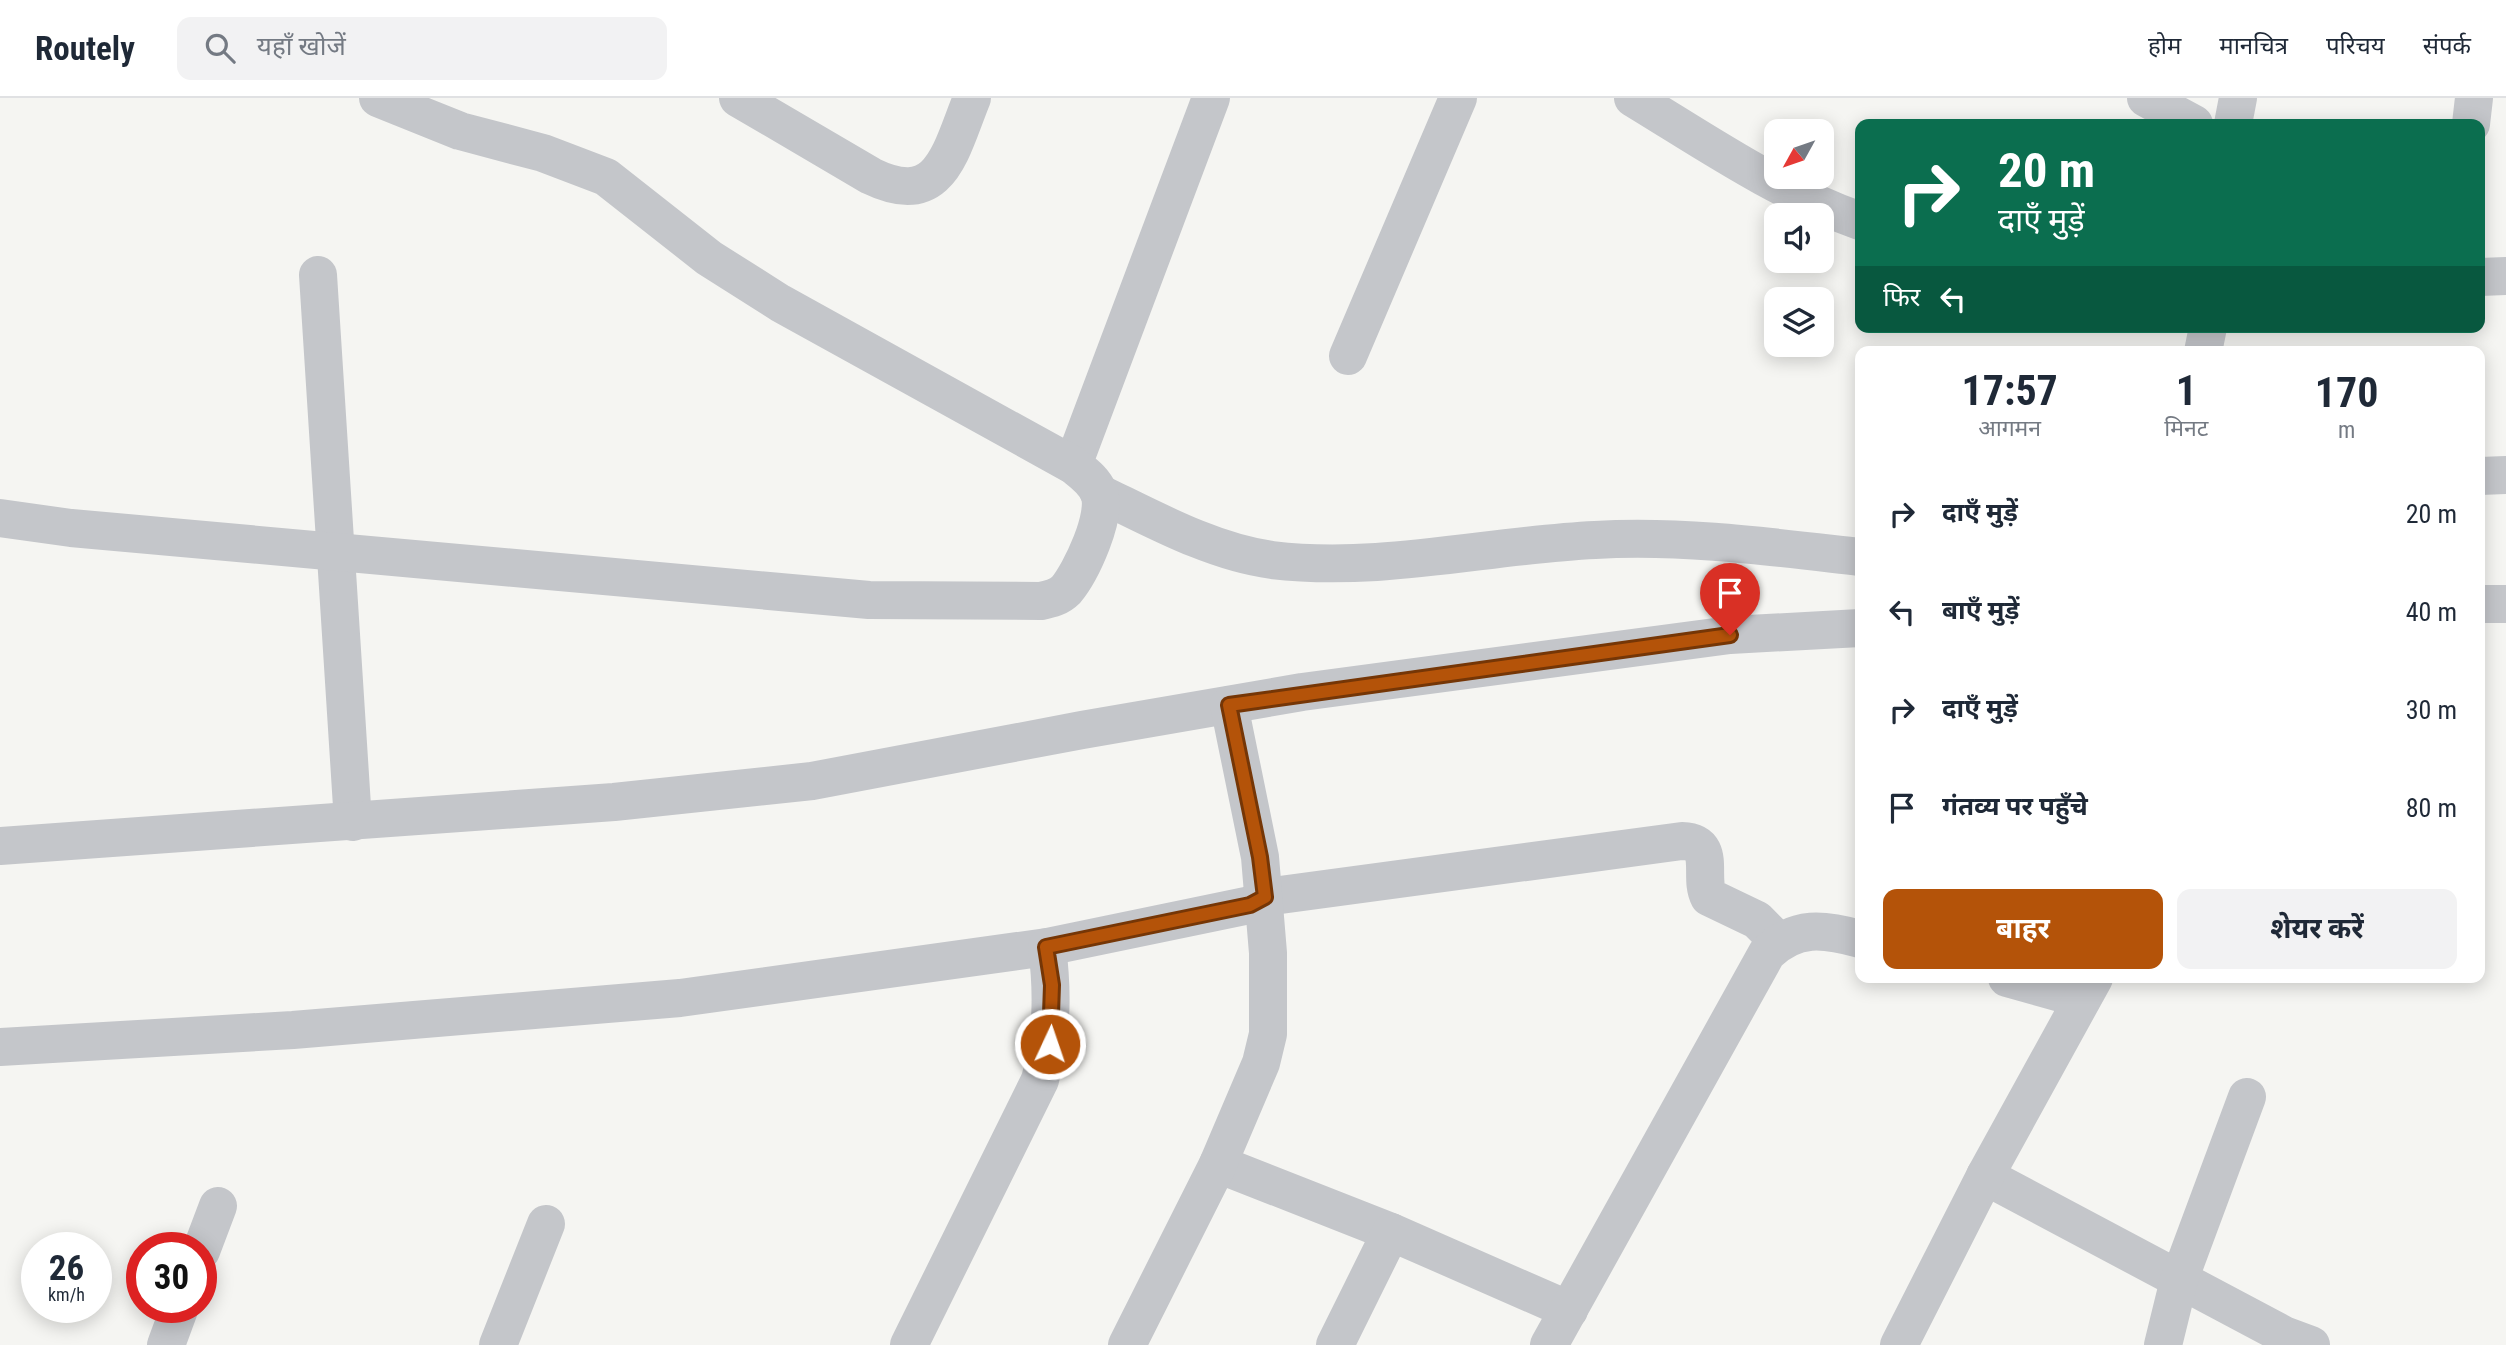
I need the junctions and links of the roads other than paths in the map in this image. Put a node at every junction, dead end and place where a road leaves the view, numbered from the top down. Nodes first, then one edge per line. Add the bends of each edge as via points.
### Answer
1 (378, 98) edge
2 (738, 98) edge
3 (972, 98) edge
4 (1211, 98) edge
5 (1458, 98) edge
6 (1633, 98) edge
7 (2146, 98) edge
8 (2238, 98) edge
9 (2474, 98) edge
10 (2185, 119) edge
11 (2235, 119) edge
12 (2472, 119) edge
13 (1855, 219) edge
14 (318, 275) dead end
15 (2506, 276) edge
16 (2485, 277) edge
17 (1348, 356) dead end
18 (1073, 465) junction
19 (2506, 475) edge
20 (2485, 476) edge
21 (1099, 493) junction
22 (0, 518) edge
23 (334, 549) junction
24 (1855, 556) edge
25 (2485, 604) edge
26 (2506, 604) edge
27 (1855, 628) edge
28 (1229, 705) junction
29 (353, 822) junction
30 (0, 846) edge
31 (1265, 897) junction
32 (1855, 938) edge
33 (1779, 942) junction
34 (1046, 947) junction
35 (2048, 983) edge
36 (2088, 988) edge
37 (0, 1047) edge
38 (2247, 1097) dead end
39 (1219, 1164) junction
40 (1985, 1176) junction
41 (218, 1206) dead end
42 (545, 1224) dead end
43 (208, 1232) edge
44 (1391, 1232) junction
45 (2179, 1280) junction
46 (1569, 1310) junction
47 (174, 1323) edge
48 (166, 1345) edge
49 (498, 1345) edge
50 (909, 1345) edge
51 (1127, 1345) edge
52 (1335, 1345) edge
53 (1549, 1345) edge
54 (1899, 1345) edge
55 (2163, 1345) edge
56 (2311, 1345) edge

1 - 18 street via 460,131 543,153 606,177 709,258 780,303
2 - 3 street via 871,176 893,187 915,188 929,181 944,162
4 - 18 street
5 - 17 street
6 - 13 street via 1768,180
7 - 10 street
8 - 11 street
9 - 12 street
14 - 23 street
15 - 16 street
18 - 21 street via 1090,478
19 - 20 street
21 - 23 street via 1102,510 1096,532 1074,576 1055,598 1041,601 869,600
21 - 24 street via 1173,528 1272,560 1388,560 1639,538 1728,542
22 - 23 street
23 - 29 street
25 - 26 street
27 - 28 street via 1730,635
28 - 29 street via 812,781
28 - 31 street
29 - 30 street
31 - 33 street via 1690,841 1706,859 1705,891 1709,897 1756,920
31 - 34 street via 1250,905
31 - 39 street via 1268,1034 1261,1063
32 - 33 street via 1799,932
33 - 46 street via 1767,953
34 - 37 street via 680,998 307,1029
34 - 50 street via 1052,1014 1040,1080
35 - 36 street
36 - 40 street
38 - 45 street
39 - 44 street
39 - 51 street
40 - 45 street
40 - 54 street
41 - 43 street
42 - 49 street
44 - 46 street
44 - 52 street
45 - 55 street
45 - 56 street
46 - 53 street
47 - 48 street

